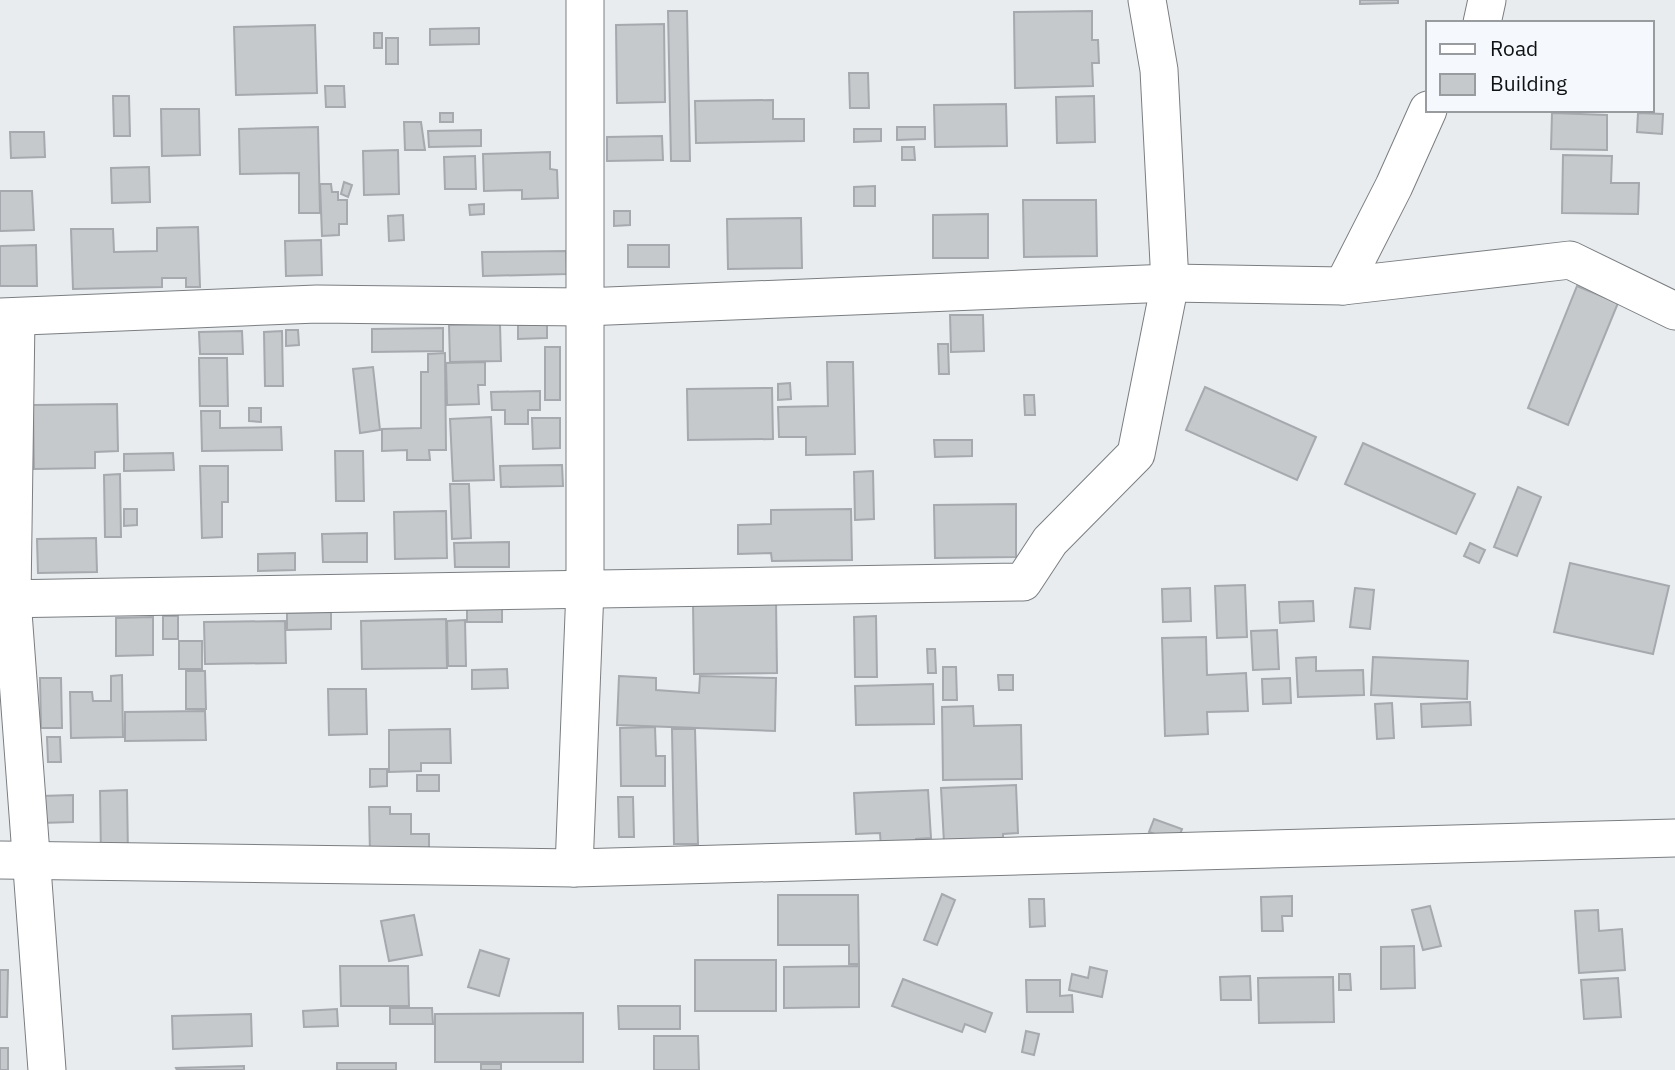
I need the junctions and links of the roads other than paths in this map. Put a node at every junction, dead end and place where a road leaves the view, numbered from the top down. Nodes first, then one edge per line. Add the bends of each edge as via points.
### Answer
1 (585, 0) edge
2 (1147, 0) edge
3 (1488, 0) edge
4 (1483, 21) edge
5 (1427, 112) edge
6 (1170, 284) junction
7 (1343, 286) junction
8 (584, 307) junction
9 (1675, 311) edge
10 (8, 317) edge
11 (585, 589) junction
12 (6, 599) edge
13 (1675, 838) edge
14 (16, 859) edge
15 (574, 868) junction
16 (47, 1070) edge

1 - 8 street
2 - 6 street via 1159,70
3 - 4 street
5 - 7 street
6 - 7 street
6 - 8 street
6 - 11 street via 1136,454 1050,541 1023,582
7 - 9 street via 1570,260
8 - 10 street via 317,304
8 - 11 street
10 - 12 street
11 - 12 street
11 - 15 street
12 - 14 street
13 - 15 street
14 - 15 street
14 - 16 street

